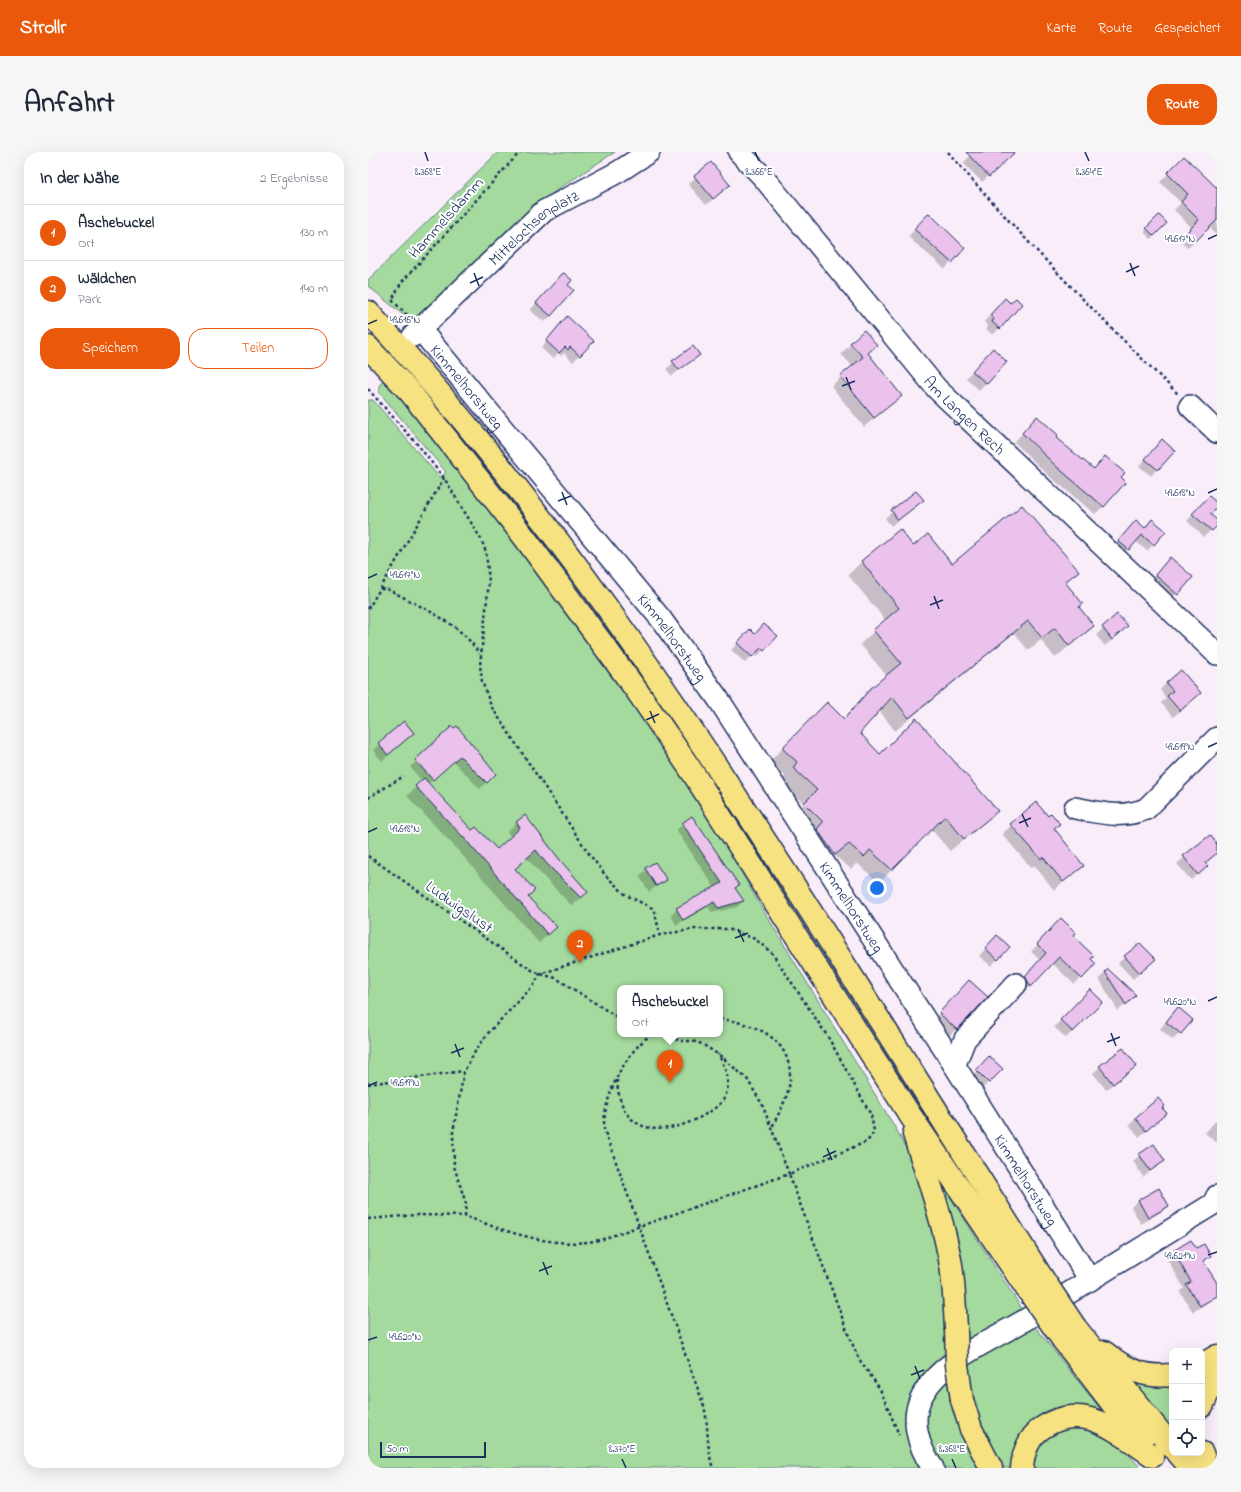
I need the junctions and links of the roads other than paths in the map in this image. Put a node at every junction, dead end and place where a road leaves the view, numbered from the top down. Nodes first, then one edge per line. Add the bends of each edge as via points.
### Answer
1 (649, 152) edge
2 (738, 152) edge
3 (368, 312) edge
4 (416, 332) joint
5 (368, 347) edge
6 (1190, 406) road end
7 (1217, 432) edge
8 (1217, 654) edge
9 (1217, 738) edge
10 (1074, 808) dead end
11 (1016, 984) dead end
12 (953, 1063) junction
13 (906, 1109) junction
14 (1216, 1204) edge
15 (1090, 1280) junction
16 (1034, 1282) junction
17 (1069, 1333) junction
18 (1217, 1356) edge
19 (1205, 1363) edge
20 (1217, 1374) edge
21 (1169, 1375) edge
22 (1205, 1400) edge
23 (1181, 1456) edge
24 (1203, 1456) edge
25 (1163, 1457) edge
26 (933, 1468) edge
27 (991, 1468) edge
28 (1022, 1468) edge
29 (1191, 1468) edge
30 (1207, 1468) edge

1 - 4 street, Mittelochsenplatz via 618,172 544,210
2 - 8 street, Am Langen Rech via 763,177 937,389
3 - 16 highway via 424,373 491,453 672,701 752,818
4 - 12 street, Kimmelhorstweg via 661,619 719,700
5 - 13 highway via 410,392 520,532 637,691 693,773
6 - 7 street
9 - 10 street via 1146,809 1119,815
11 - 12 street via 965,1039
12 - 15 street, Kimmelhorstweg
13 - 16 highway
13 - 27 highway, bridge via 946,1242 952,1278 957,1365 962,1400 971,1429
14 - 15 street
15 - 26 street via 968,1352 935,1378 922,1395 916,1418 923,1452
16 - 17 highway, bridge
17 - 21 highway via 1127,1368 1149,1375
17 - 25 highway
18 - 19 highway
20 - 22 highway
23 - 29 highway
24 - 30 highway
25 - 28 highway via 1096,1420 1085,1416 1071,1416 1051,1423 1035,1435 1026,1450

